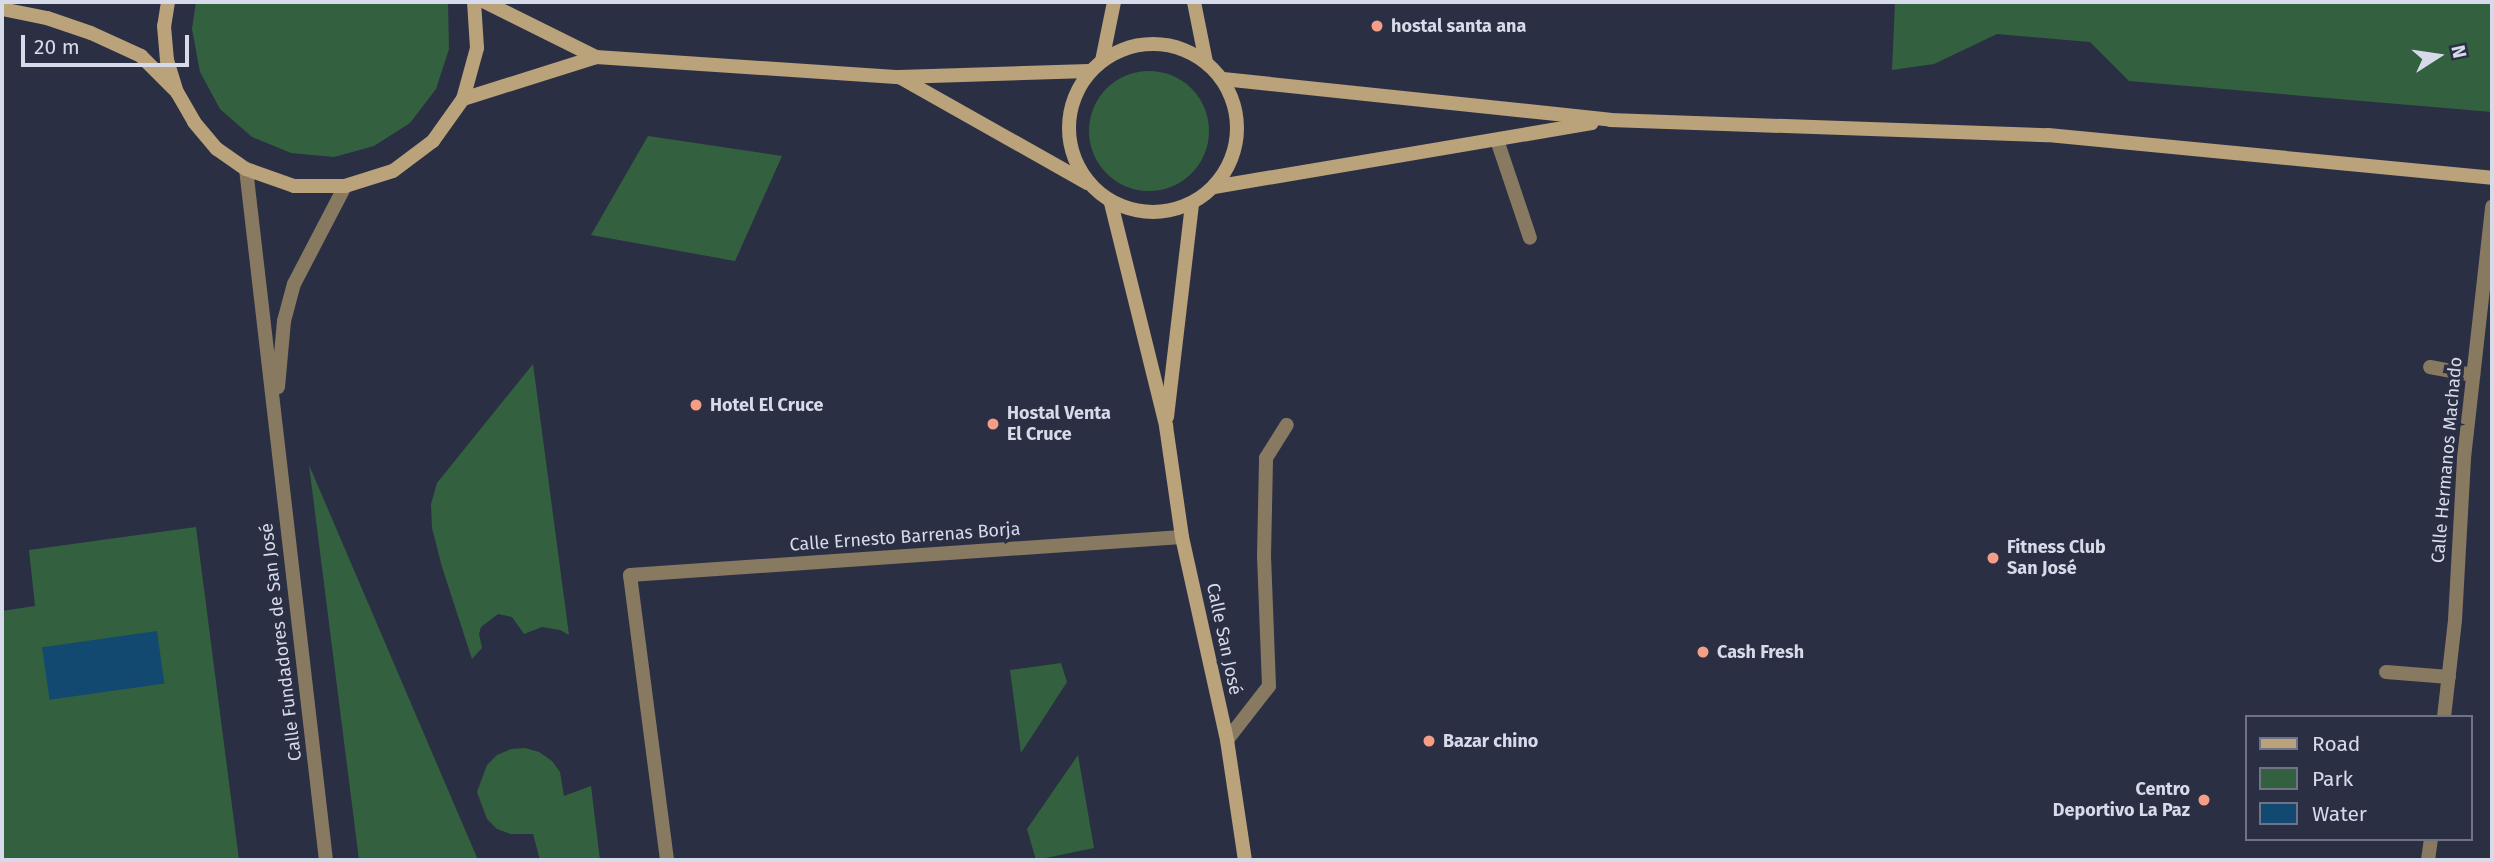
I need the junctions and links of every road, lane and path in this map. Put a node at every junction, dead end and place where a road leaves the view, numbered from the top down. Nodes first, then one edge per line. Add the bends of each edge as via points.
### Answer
1 (168, 2) edge
2 (474, 2) edge
3 (485, 2) edge
4 (1114, 2) edge
5 (1194, 2) edge
6 (2, 9) edge
7 (596, 57) junction
8 (1102, 61) junction
9 (1206, 62) junction
10 (1089, 71) junction
11 (899, 77) junction
12 (1223, 79) junction
13 (177, 92) junction
14 (463, 99) junction
15 (1610, 120) junction
16 (1497, 140) junction
17 (246, 169) junction
18 (2492, 178) edge
19 (1089, 185) junction
20 (345, 186) junction
21 (1214, 187) junction
22 (1111, 203) junction
23 (1192, 204) junction
24 (2492, 207) edge
25 (1531, 238) dead end
26 (2488, 276) edge
27 (2430, 367) dead end
28 (2473, 375) junction
29 (275, 419) junction
30 (1287, 425) dead end
31 (1166, 426) junction
32 (1182, 537) junction
33 (2386, 672) dead end
34 (2449, 677) junction
35 (2444, 715) edge
36 (1227, 740) junction
37 (2431, 841) edge
38 (326, 860) edge
39 (667, 860) edge
40 (1245, 860) edge
41 (2428, 860) edge

1 - 13 main road via 164,26 167,60
2 - 14 main road via 477,48
3 - 7 main road
4 - 8 main road
5 - 9 main road
6 - 13 main road via 69,25 141,56
7 - 11 main road
7 - 14 main road
8 - 9 main road via 1140,44 1164,44
8 - 10 main road
9 - 12 main road
10 - 11 main road
10 - 19 main road via 1069,116 1069,140
11 - 19 main road
12 - 15 main road
12 - 21 main road via 1234,106 1237,135 1230,163
13 - 17 main road via 217,149
14 - 20 main road via 433,141 393,171
15 - 16 main road
15 - 18 main road via 2048,135
16 - 21 main road
16 - 25 street
17 - 20 main road via 294,186
17 - 29 street, Calle Fundadores de San José
19 - 22 main road
20 - 29 street, Calle Fundadores de San José via 294,285 284,321
21 - 23 main road
22 - 23 main road via 1137,212 1165,213
22 - 31 main road
23 - 31 main road
24 - 26 street, Calle Hermanos Machado
26 - 28 street, Calle Hermanos Machado
27 - 28 street
28 - 34 street, Calle Hermanos Machado
29 - 38 street, Calle Fundadores de San José
30 - 36 street via 1266,458 1269,686
31 - 32 main road, Calle San José
32 - 36 main road, Calle San José
32 - 39 street, Calle Ernesto Barrenas Borja via 630,575
33 - 34 street
34 - 35 street, Calle Hermanos Machado
36 - 40 main road, Calle San José
37 - 41 street

